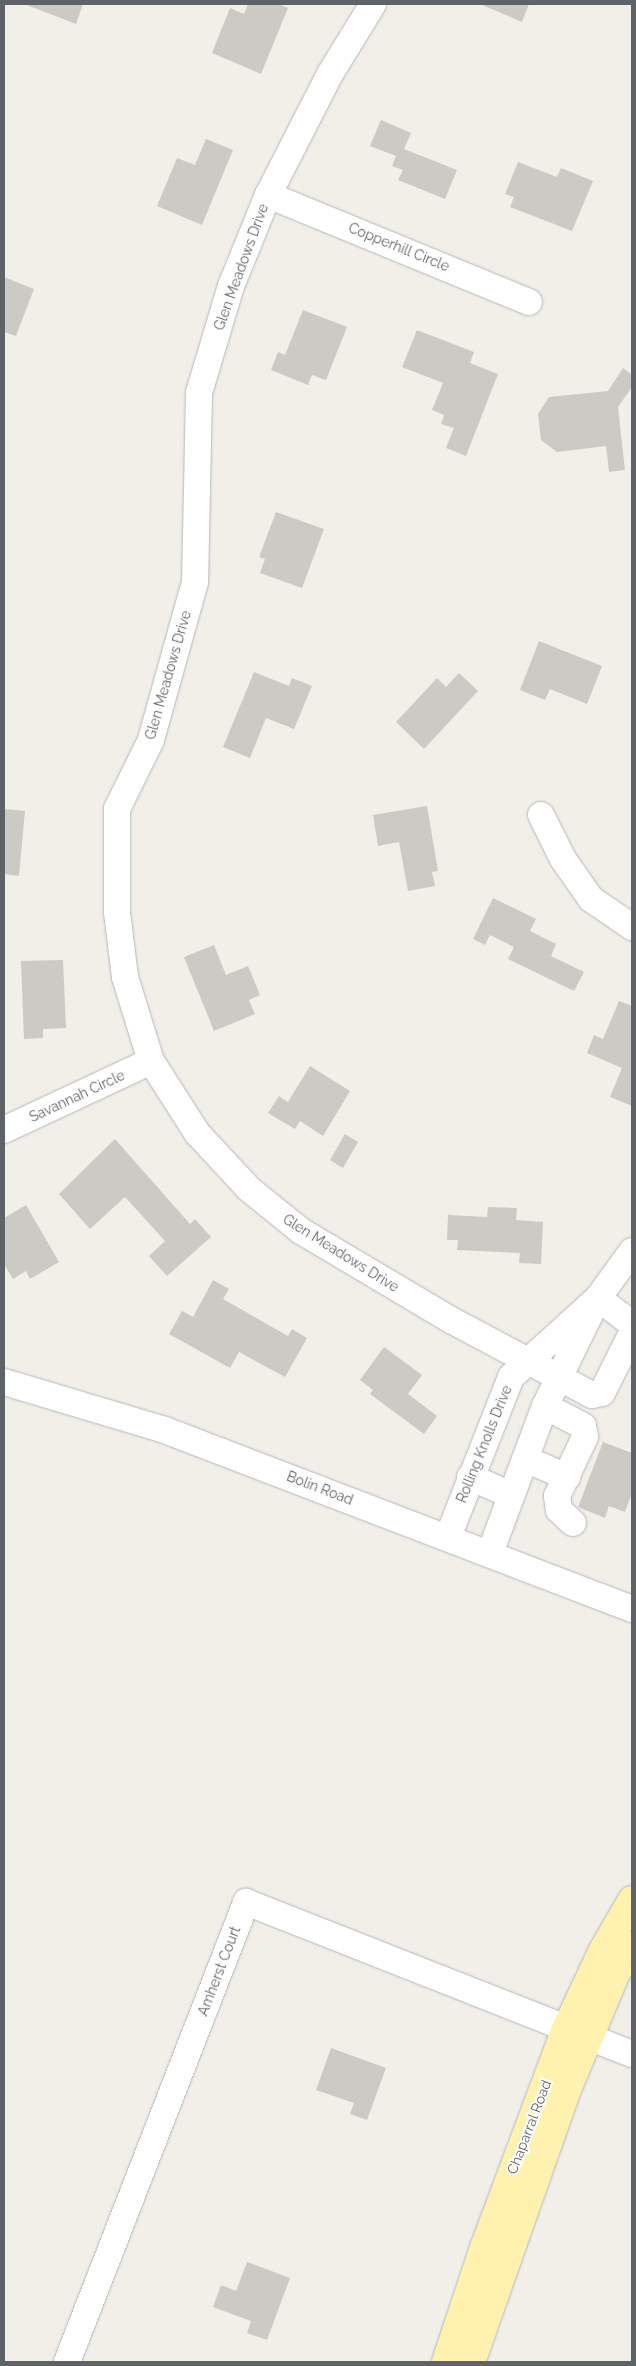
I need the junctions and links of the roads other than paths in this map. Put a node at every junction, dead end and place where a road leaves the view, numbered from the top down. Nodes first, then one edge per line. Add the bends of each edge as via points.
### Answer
1 (373, 4) edge
2 (268, 195) junction
3 (529, 302) dead end
4 (541, 815) dead end
5 (632, 928) edge
6 (151, 1061) junction
7 (4, 1130) edge
8 (632, 1251) edge
9 (598, 1298) junction
10 (632, 1324) edge
11 (632, 1333) edge
12 (527, 1362) junction
13 (558, 1378) junction
14 (4, 1382) edge
15 (545, 1406) junction
16 (525, 1459) junction
17 (470, 1477) junction
18 (568, 1477) junction
19 (511, 1495) junction
20 (573, 1523) dead end
21 (448, 1536) junction
22 (490, 1554) junction
23 (632, 1609) edge
24 (632, 1900) edge
25 (632, 1946) edge
26 (578, 2033) junction
27 (632, 2054) edge
28 (67, 2362) edge
29 (446, 2362) edge
30 (471, 2362) edge

1 - 2 street, Glen Meadows Drive via 330,74
2 - 3 street, Copperhill Circle
2 - 6 street, Glen Meadows Drive via 231,286 199,393 195,582 151,740 117,810 114,858 120,947 139,1028
4 - 5 street via 563,859 591,899
6 - 7 street, Savannah Circle
6 - 12 street, Glen Meadows Drive via 214,1154 268,1205 355,1265
8 - 9 street, Rolling Knolls Drive
9 - 10 street
9 - 12 street, Rolling Knolls Drive
9 - 13 street, Rolling Knolls Drive
11 - 13 street, Glen Meadows Drive via 602,1393 592,1395
12 - 13 street, Glen Meadows Drive
12 - 17 street, Rolling Knolls Drive via 511,1377
13 - 15 street, Rolling Knolls Drive
14 - 21 street, Bolin Road via 154,1426
15 - 16 street, Rolling Knolls Drive
15 - 18 street via 583,1426 585,1437
16 - 18 street
16 - 19 street, Rolling Knolls Drive
17 - 19 street
17 - 21 street, Rolling Knolls Drive
18 - 20 street via 557,1496 559,1510
19 - 22 street, Rolling Knolls Drive
21 - 22 street, Bolin Road
22 - 23 street, Bolin Road
24 - 26 main road, Chaparral Road via 602,1952
25 - 26 main road, Chaparral Road
26 - 27 street
26 - 28 street, Amherst Court via 246,1902
26 - 29 main road, Chaparral Road via 484,2248
26 - 30 main road, Chaparral Road

